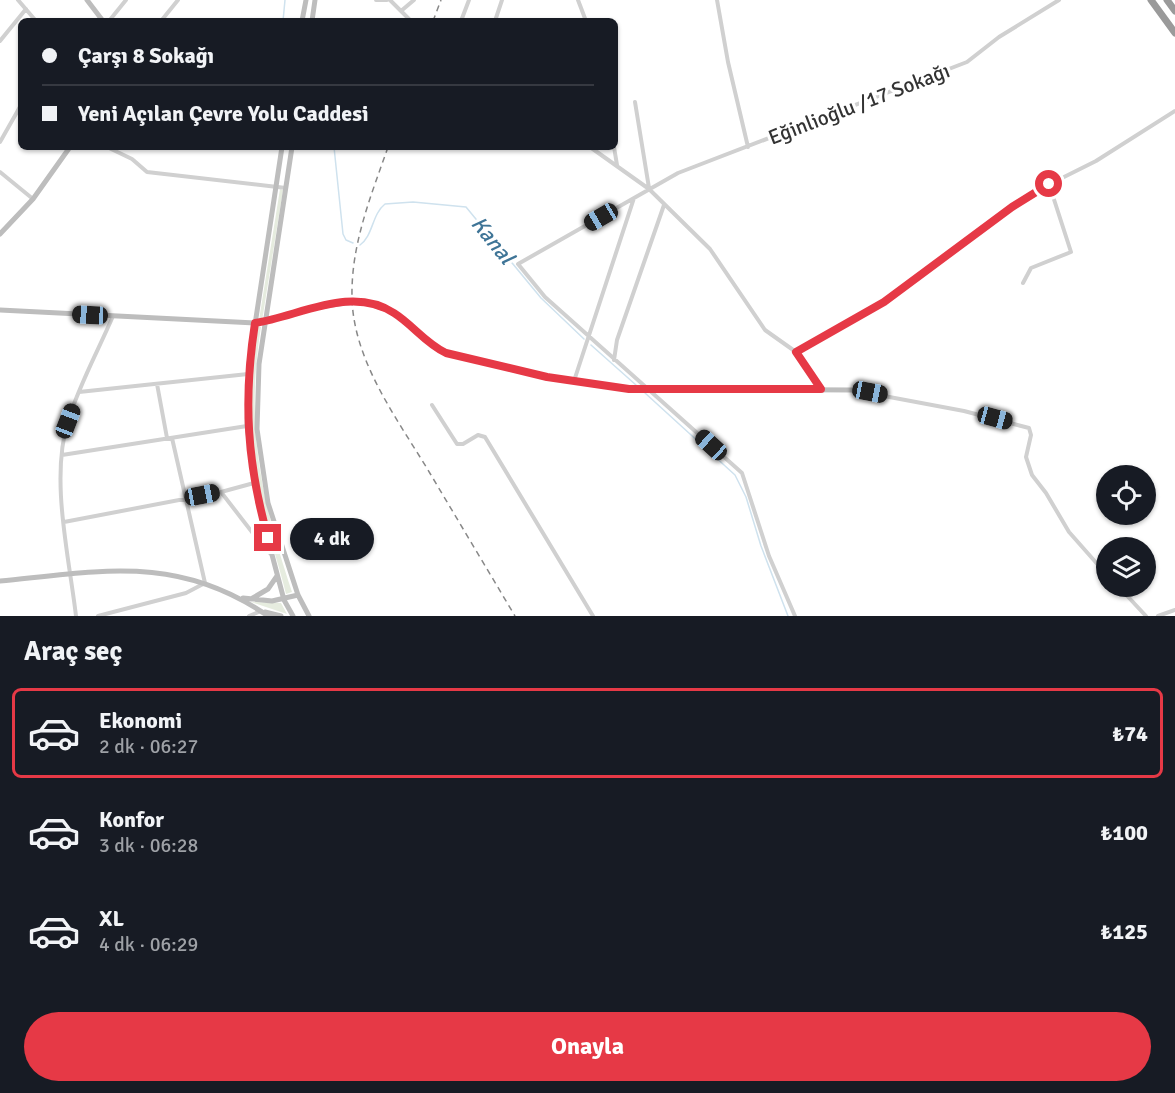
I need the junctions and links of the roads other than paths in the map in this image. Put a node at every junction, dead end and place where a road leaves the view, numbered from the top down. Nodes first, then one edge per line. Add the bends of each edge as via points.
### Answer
1 (18, 0) edge
2 (87, 0) edge
3 (126, 0) edge
4 (178, 0) edge
5 (306, 0) edge
6 (315, 0) edge
7 (376, 0) edge
8 (388, 0) edge
9 (405, 0) edge
10 (414, 0) edge
11 (469, 0) edge
12 (502, 0) edge
13 (578, 0) edge
14 (717, 0) edge
15 (1059, 0) edge
16 (1151, 0) edge
17 (1167, 0) edge
18 (408, 5) junction
19 (26, 9) junction
20 (401, 11) junction
21 (1175, 11) edge
22 (19, 18) edge
23 (34, 18) edge
24 (101, 18) edge
25 (111, 18) edge
26 (163, 18) edge
27 (303, 18) edge
28 (312, 18) edge
29 (408, 18) edge
30 (462, 18) edge
31 (496, 18) edge
32 (585, 18) edge
33 (18, 19) edge
34 (1175, 33) edge
35 (0, 41) edge
36 (635, 102) dead end
37 (18, 110) edge
38 (1175, 111) edge
39 (0, 142) edge
40 (748, 147) junction
41 (68, 150) edge
42 (113, 150) edge
43 (282, 150) edge
44 (292, 150) edge
45 (595, 150) edge
46 (615, 150) edge
47 (618, 165) junction
48 (0, 172) edge
49 (1049, 184) junction
50 (276, 187) junction
51 (286, 188) junction
52 (649, 189) junction
53 (633, 198) junction
54 (33, 199) junction
55 (664, 205) junction
56 (0, 234) edge
57 (1023, 283) dead end
58 (0, 310) edge
59 (113, 316) junction
60 (265, 321) junction
61 (255, 323) junction
62 (589, 338) junction
63 (796, 352) junction
64 (614, 361) junction
65 (248, 374) junction
66 (574, 381) junction
67 (157, 384) junction
68 (648, 389) junction
69 (821, 389) junction
70 (852, 390) joint
71 (79, 392) junction
72 (432, 405) dead end
73 (248, 426) junction
74 (170, 438) junction
75 (62, 455) junction
76 (254, 483) junction
77 (221, 492) junction
78 (184, 499) junction
79 (64, 522) junction
80 (272, 554) junction
81 (1096, 563) edge
82 (71, 574) junction
83 (277, 574) junction
84 (0, 581) edge
85 (205, 583) junction
86 (298, 595) junction
87 (1128, 597) edge
88 (240, 598) junction
89 (250, 600) junction
90 (284, 600) junction
91 (1175, 610) edge
92 (261, 611) junction
93 (308, 614) edge
94 (76, 616) edge
95 (98, 616) edge
96 (249, 616) edge
97 (268, 616) edge
98 (281, 616) edge
99 (294, 616) edge
100 (593, 616) edge
101 (795, 616) edge
102 (1146, 616) edge
103 (1158, 616) edge

1 - 19 street
2 - 24 main road
3 - 25 street
4 - 26 street
5 - 27 main road
6 - 28 main road
7 - 8 street
8 - 20 street
9 - 18 street
10 - 18 street
11 - 30 street
12 - 31 street
13 - 32 street
14 - 40 street
15 - 40 street, Eğinlioğlu /17 Sokağı via 967,62
16 - 34 highway
17 - 21 highway
18 - 20 street
19 - 22 street
19 - 23 street
20 - 29 street
33 - 35 street
36 - 52 street
37 - 39 street
38 - 49 street via 1096,161
40 - 52 street, Eğinlioğlu /17 Sokağı via 695,166
41 - 54 main road
42 - 50 street via 147,172
43 - 50 main road
44 - 51 main road
45 - 47 street
46 - 47 street
47 - 52 street
48 - 54 street
49 - 57 street via 1071,252 1031,268
49 - 63 street via 884,302
50 - 51 street
50 - 61 main road
51 - 60 main road
52 - 53 street, Eğinlioğlu /17 Sokağı
52 - 55 street
53 - 62 street
53 - 62 street, Eğinlioğlu /17 Sokağı via 518,264 538,291
54 - 56 main road
55 - 63 street via 713,252 765,330
55 - 64 street via 617,340
58 - 59 main road
59 - 61 main road
59 - 71 street
60 - 61 main road
60 - 66 main road via 344,302 372,303 393,312 446,353
60 - 86 main road via 257,380 258,445 268,502
61 - 65 main road
62 - 64 street
62 - 66 street
63 - 69 street
64 - 68 street
65 - 67 street
65 - 73 main road
66 - 68 main road
67 - 71 street
67 - 74 street
68 - 69 main road
68 - 101 street via 742,473 769,556
69 - 70 main road
70 - 81 street via 1029,428 1026,457 1032,475 1069,532
71 - 75 street via 68,421
72 - 100 street via 457,444 478,435 484,437
73 - 74 street
73 - 76 main road
74 - 75 street
74 - 78 street
75 - 79 street
76 - 77 street
76 - 80 main road
77 - 78 street
77 - 80 street
78 - 79 street
78 - 85 street
79 - 82 street
80 - 83 main road
82 - 84 main road
82 - 85 main road via 140,570
82 - 94 street
83 - 89 main road via 268,589
83 - 90 main road
85 - 88 main road
85 - 95 street via 186,593
86 - 90 main road
86 - 93 main road
87 - 102 street
88 - 89 main road
88 - 92 main road
89 - 90 main road
90 - 99 main road
91 - 103 street
92 - 96 street
92 - 97 main road
92 - 98 main road
93 - 99 main road

